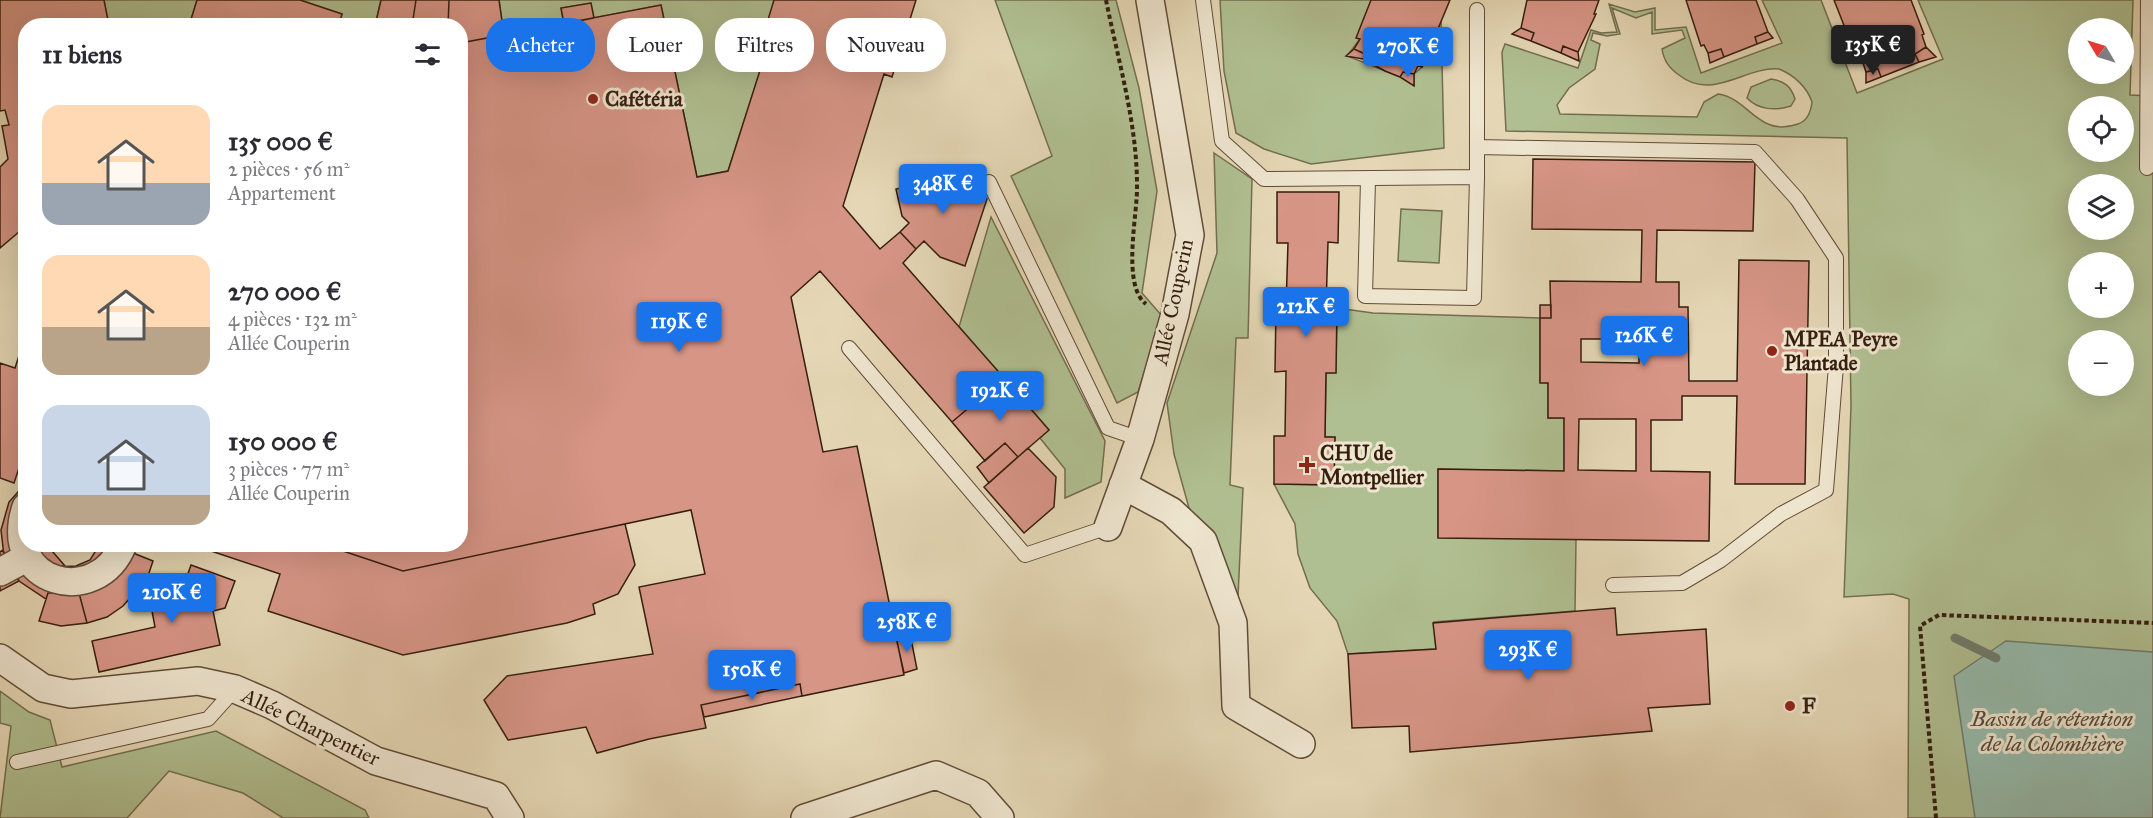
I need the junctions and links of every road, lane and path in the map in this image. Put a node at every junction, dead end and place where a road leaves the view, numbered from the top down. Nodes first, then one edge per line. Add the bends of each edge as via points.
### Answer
1 (1106, 0) edge
2 (1150, 0) edge
3 (1203, 0) edge
4 (2148, 0) edge
5 (1477, 10) dead end
6 (1478, 147) junction
7 (2147, 168) dead end
8 (1477, 177) junction
9 (1368, 180) junction
10 (989, 182) dead end
11 (1175, 314) junction
12 (849, 348) dead end
13 (1140, 439) junction
14 (1123, 485) junction
15 (1108, 527) joint
16 (23, 552) edge
17 (119, 552) edge
18 (26, 558) junction
19 (0, 572) edge
20 (1612, 585) dead end
21 (2153, 623) edge
22 (0, 658) edge
23 (235, 689) junction
24 (1301, 744) dead end
25 (17, 762) dead end
26 (510, 818) edge
27 (805, 818) edge
28 (1000, 818) edge
29 (1936, 818) edge

1 - 11 path via 1129,109 1137,184 1132,252 1137,291 1144,303
2 - 11 street, Allée Couperin via 1190,235
3 - 9 lane via 1222,141 1264,179
4 - 7 lane
5 - 6 lane
6 - 8 lane
6 - 20 lane via 1755,152 1797,199 1836,258 1836,366 1826,490 1781,514 1721,560 1682,583
8 - 9 lane
8 - 9 lane via 1474,298 1365,296
10 - 13 lane via 1108,428
11 - 13 street, Allée Couperin
12 - 15 lane via 1025,555
13 - 14 street, Allée Couperin
14 - 15 street, Allée Couperin
14 - 24 street via 1171,511 1203,541 1233,623 1236,706
16 - 18 street
17 - 18 street via 107,569 68,583 49,578
18 - 19 street
21 - 29 path via 1939,615 1920,626
22 - 23 street, Allée Charpentier via 43,688 71,694 198,681
23 - 25 lane via 208,719
23 - 26 street, Allée Charpentier via 376,761 496,796
27 - 28 street via 936,775 978,793

